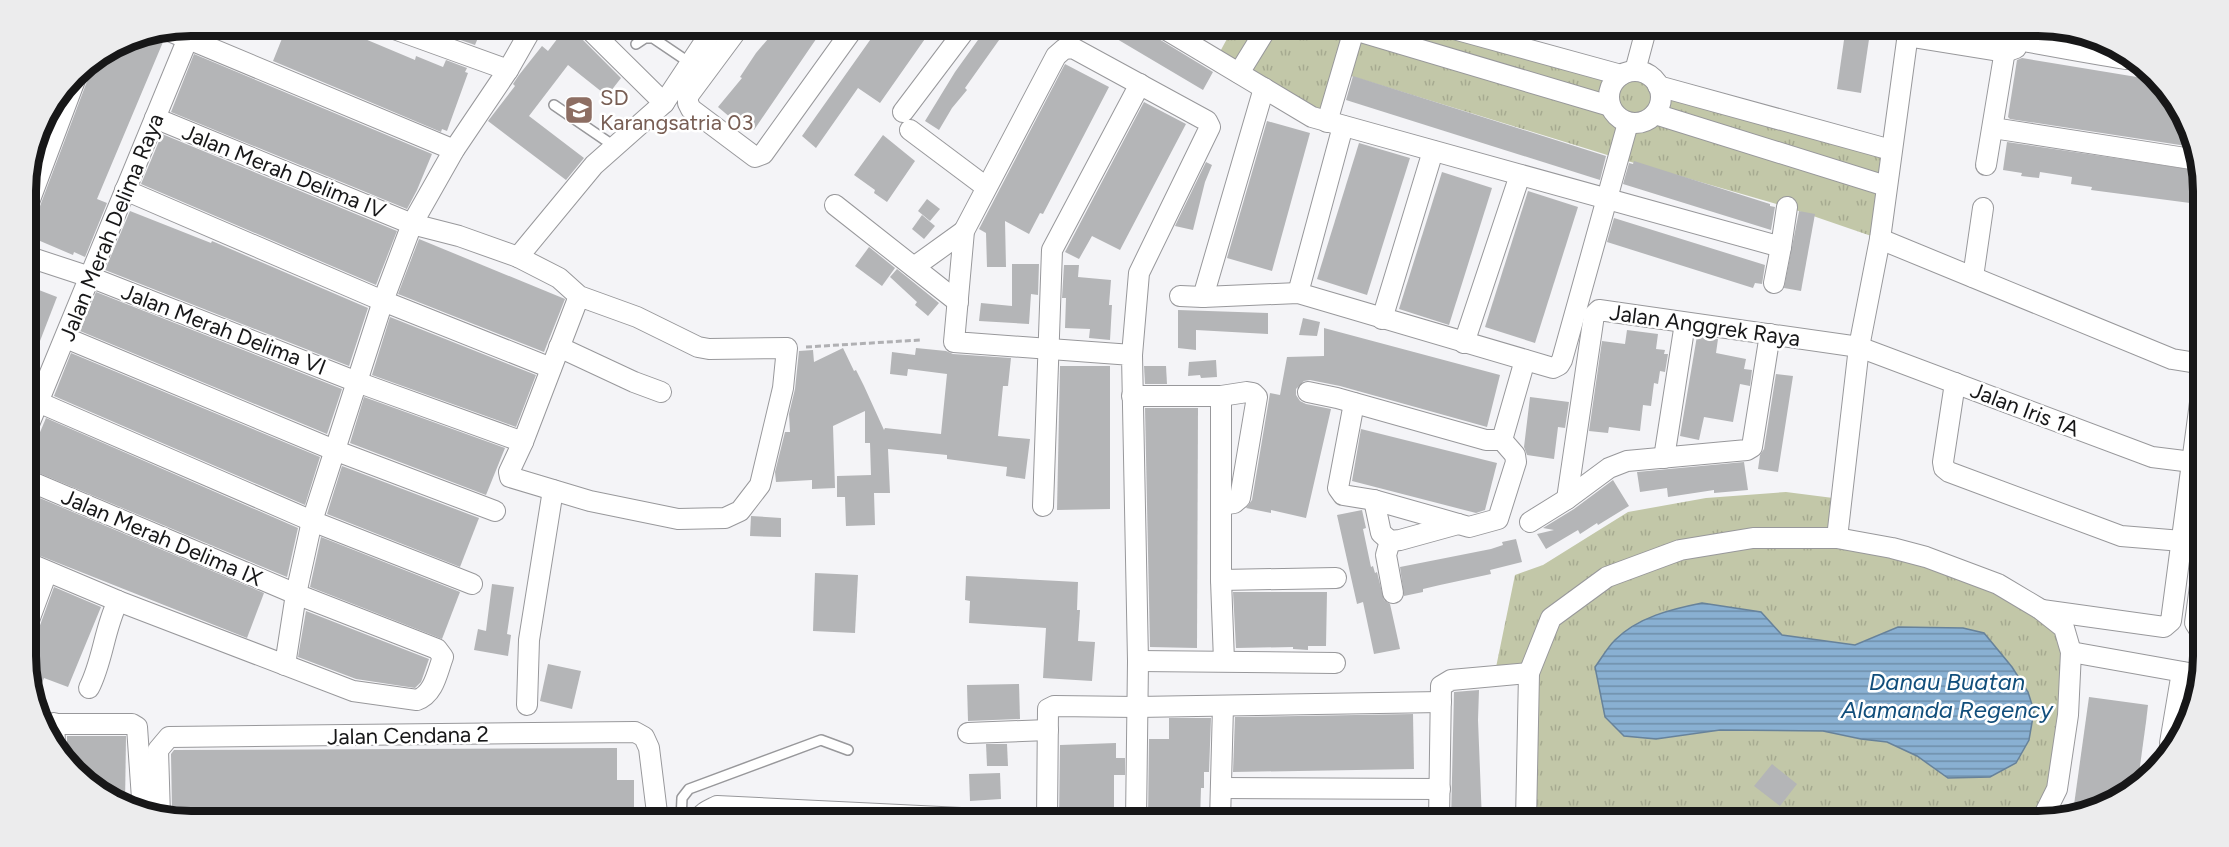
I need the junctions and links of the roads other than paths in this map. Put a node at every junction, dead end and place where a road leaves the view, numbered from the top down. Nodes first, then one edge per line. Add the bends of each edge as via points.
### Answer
1 (189, 36) edge
2 (197, 36) edge
3 (414, 36) edge
4 (527, 36) edge
5 (596, 36) edge
6 (708, 36) edge
7 (733, 36) edge
8 (848, 36) edge
9 (961, 36) edge
10 (1177, 36) edge
11 (1263, 36) edge
12 (1349, 36) edge
13 (1377, 36) edge
14 (1482, 36) edge
15 (1643, 36) edge
16 (1907, 36) edge
17 (1979, 36) edge
18 (2008, 38) edge
19 (636, 44) dead end
20 (2117, 58) edge
21 (690, 63) junction
22 (508, 70) junction
23 (1239, 73) junction
24 (1628, 73) junction
25 (1140, 84) junction
26 (1658, 86) junction
27 (1264, 88) junction
28 (69, 96) edge
29 (664, 103) junction
30 (554, 105) dead end
31 (1610, 106) junction
32 (1655, 114) junction
33 (155, 118) junction
34 (1628, 123) junction
35 (1335, 124) junction
36 (1993, 128) junction
37 (614, 146) junction
38 (454, 150) junction
39 (1891, 150) junction
40 (1433, 151) junction
41 (2190, 159) edge
42 (1986, 165) dead end
43 (1520, 175) junction
44 (36, 183) edge
45 (1886, 186) junction
46 (986, 187) junction
47 (125, 190) junction
48 (1606, 199) junction
49 (835, 205) dead end
50 (1787, 207) dead end
51 (1983, 208) dead end
52 (412, 224) junction
53 (964, 231) junction
54 (1880, 239) junction
55 (1781, 247) junction
56 (518, 257) junction
57 (36, 259) edge
58 (914, 267) junction
59 (90, 277) junction
60 (1972, 277) junction
61 (1774, 284) dead end
62 (1298, 293) junction
63 (579, 296) junction
64 (1180, 296) dead end
65 (1203, 297) junction
66 (383, 302) junction
67 (958, 302) junction
68 (1382, 319) junction
69 (1685, 323) junction
70 (1770, 334) junction
71 (66, 338) junction
72 (1464, 343) junction
73 (559, 347) junction
74 (1859, 347) junction
75 (1047, 349) junction
76 (1132, 355) junction
77 (1525, 360) junction
78 (2193, 362) edge
79 (551, 368) junction
80 (357, 382) junction
81 (1955, 383) junction
82 (661, 392) dead end
83 (1308, 392) dead end
84 (1132, 396) junction
85 (1221, 396) junction
86 (38, 402) junction
87 (1354, 403) junction
88 (36, 407) edge
89 (1502, 440) junction
90 (523, 442) junction
91 (334, 450) junction
92 (2193, 455) edge
93 (1664, 458) junction
94 (2192, 462) junction
95 (36, 484) edge
96 (553, 490) junction
97 (1567, 499) junction
98 (1374, 500) junction
99 (1221, 505) junction
100 (1043, 506) dead end
101 (495, 512) dead end
102 (312, 521) junction
103 (1530, 522) dead end
104 (1458, 524) junction
105 (1837, 538) junction
106 (1390, 541) junction
107 (2182, 541) junction
108 (36, 567) edge
109 (47, 572) junction
110 (1336, 578) dead end
111 (1221, 580) junction
112 (472, 584) dead end
113 (1392, 592) dead end
114 (296, 594) junction
115 (118, 601) junction
116 (36, 602) edge
117 (2040, 609) junction
118 (2071, 652) junction
119 (1138, 661) junction
120 (1224, 661) junction
121 (1335, 663) dead end
122 (285, 665) junction
123 (2191, 673) edge
124 (1529, 674) junction
125 (89, 688) dead end
126 (1441, 702) junction
127 (526, 705) dead end
128 (1223, 706) junction
129 (1137, 707) junction
130 (55, 730) edge
131 (1048, 730) junction
132 (2174, 730) edge
133 (968, 733) dead end
134 (848, 750) dead end
135 (1221, 788) junction
136 (1440, 789) junction
137 (2057, 789) junction
138 (142, 803) edge
139 (160, 808) edge
140 (2057, 810) edge
141 (657, 811) edge
142 (681, 811) edge
143 (706, 811) edge
144 (819, 811) edge
145 (1047, 811) edge
146 (1137, 811) edge
147 (1220, 811) edge
148 (1439, 811) edge
149 (1526, 811) edge
150 (2046, 811) edge

1 - 33 street, Jalan Merah Delima Raya
2 - 38 street
3 - 22 street
4 - 22 street
5 - 29 street
6 - 21 street
7 - 8 street via 688,96 688,103 755,157 763,154
9 - 46 street via 906,121
10 - 23 street
11 - 23 street
12 - 35 street
13 - 31 street
14 - 24 street
15 - 24 street
16 - 39 street
17 - 18 street
18 - 20 street
18 - 36 street
19 - 21 lane via 653,38
21 - 29 street
22 - 38 street
23 - 27 street
24 - 26 street via 1649,75
24 - 31 street via 1612,84
25 - 46 street via 1073,48 1064,49 1056,56
25 - 75 street via 1054,246
25 - 76 street via 1207,121 1210,128 1140,268
26 - 32 street via 1661,101
26 - 39 street
27 - 35 street via 1312,117
27 - 65 street
28 - 44 street
29 - 37 street
30 - 37 lane
31 - 34 street via 1618,118
32 - 34 street via 1642,122
32 - 45 street
33 - 47 street, Jalan Merah Delima Raya
33 - 52 street, Jalan Merah Delima IV
34 - 48 street
35 - 40 street
35 - 62 street
36 - 41 street
36 - 42 street
37 - 56 street
38 - 52 street
39 - 45 street
40 - 43 street
40 - 68 street
43 - 48 street
43 - 72 street
45 - 54 street
46 - 53 street
47 - 59 street, Jalan Merah Delima Raya
47 - 66 street
48 - 55 street
48 - 77 street via 1559,366
49 - 58 street
50 - 55 street
51 - 60 street
52 - 56 street, Jalan Merah Delima IV
52 - 66 street
53 - 58 street
53 - 67 street
54 - 60 street
54 - 74 street
55 - 61 street
56 - 63 street, Jalan Merah Delima IV via 559,278
57 - 59 street, Jalan Merah Delima VI
58 - 67 street
59 - 71 street, Jalan Merah Delima Raya
59 - 80 street, Jalan Merah Delima VI
60 - 78 street via 2172,359
62 - 65 street
62 - 68 street
63 - 73 street
63 - 96 street via 637,317 698,347 787,348 783,388 760,486 740,511 725,518 678,519
64 - 65 street
66 - 79 street
66 - 80 street
67 - 75 street via 954,342
68 - 72 street
69 - 70 street, Jalan Anggrek Raya
69 - 93 street
69 - 97 street, Jalan Anggrek Raya via 1606,310 1594,315
70 - 74 street, Jalan Anggrek Raya
70 - 93 street via 1752,447
71 - 86 street, Jalan Merah Delima Raya
71 - 91 street
72 - 77 street
73 - 79 street
73 - 82 street
74 - 81 street, Jalan Iris 1A
74 - 105 street
75 - 76 street
75 - 100 street
76 - 84 street
77 - 89 street
79 - 90 street
80 - 90 street, Jalan Merah Delima VI
80 - 91 street
81 - 94 street, Jalan Iris 1A via 2152,458
81 - 107 street via 1943,462 1949,472 2121,536
83 - 87 street
84 - 85 street
84 - 119 street
85 - 99 street
85 - 99 street via 1247,392 1257,397 1240,498
86 - 88 street, Jalan Merah Delima Raya
86 - 102 street
87 - 89 street via 1486,440
87 - 98 street via 1338,488 1344,495
89 - 104 street via 1516,462 1498,519 1469,527
90 - 96 street via 510,477
91 - 101 street
91 - 102 street
92 - 94 street
93 - 97 street via 1627,461 1609,468
94 - 107 street
95 - 114 street, Jalan Merah Delima IX
96 - 127 street via 530,628
97 - 103 street
98 - 104 street
98 - 106 street via 1381,533
99 - 111 street
102 - 112 street
102 - 114 street
104 - 106 street
105 - 117 street via 1926,557 1998,585
105 - 124 street via 1753,538 1701,546 1607,577 1551,618
106 - 113 street via 1386,555
107 - 117 street via 2172,621 2164,627
108 - 109 street
109 - 115 street
109 - 116 street
110 - 111 street
111 - 120 street
114 - 122 street
114 - 122 street, Jalan Merah Delima IX via 437,649 443,657 430,692 417,700 353,691
115 - 122 street
115 - 125 street
117 - 118 street via 2064,628
118 - 123 street
118 - 137 street via 2068,715
119 - 120 street
119 - 129 street
120 - 121 street
123 - 132 street
124 - 126 street via 1446,682 1441,686
124 - 149 street
126 - 128 street
126 - 136 street
128 - 129 street
128 - 135 street
129 - 131 street via 1054,706 1048,709
129 - 146 street
130 - 138 street via 132,724 137,727
131 - 133 street
131 - 145 street
134 - 142 lane via 821,740 689,789 682,798
135 - 136 street
135 - 147 street
136 - 148 street
137 - 140 street
137 - 150 street
139 - 141 street, Jalan Cendana 2 via 158,750 169,737 635,732 644,737 649,748
143 - 144 street via 717,806

